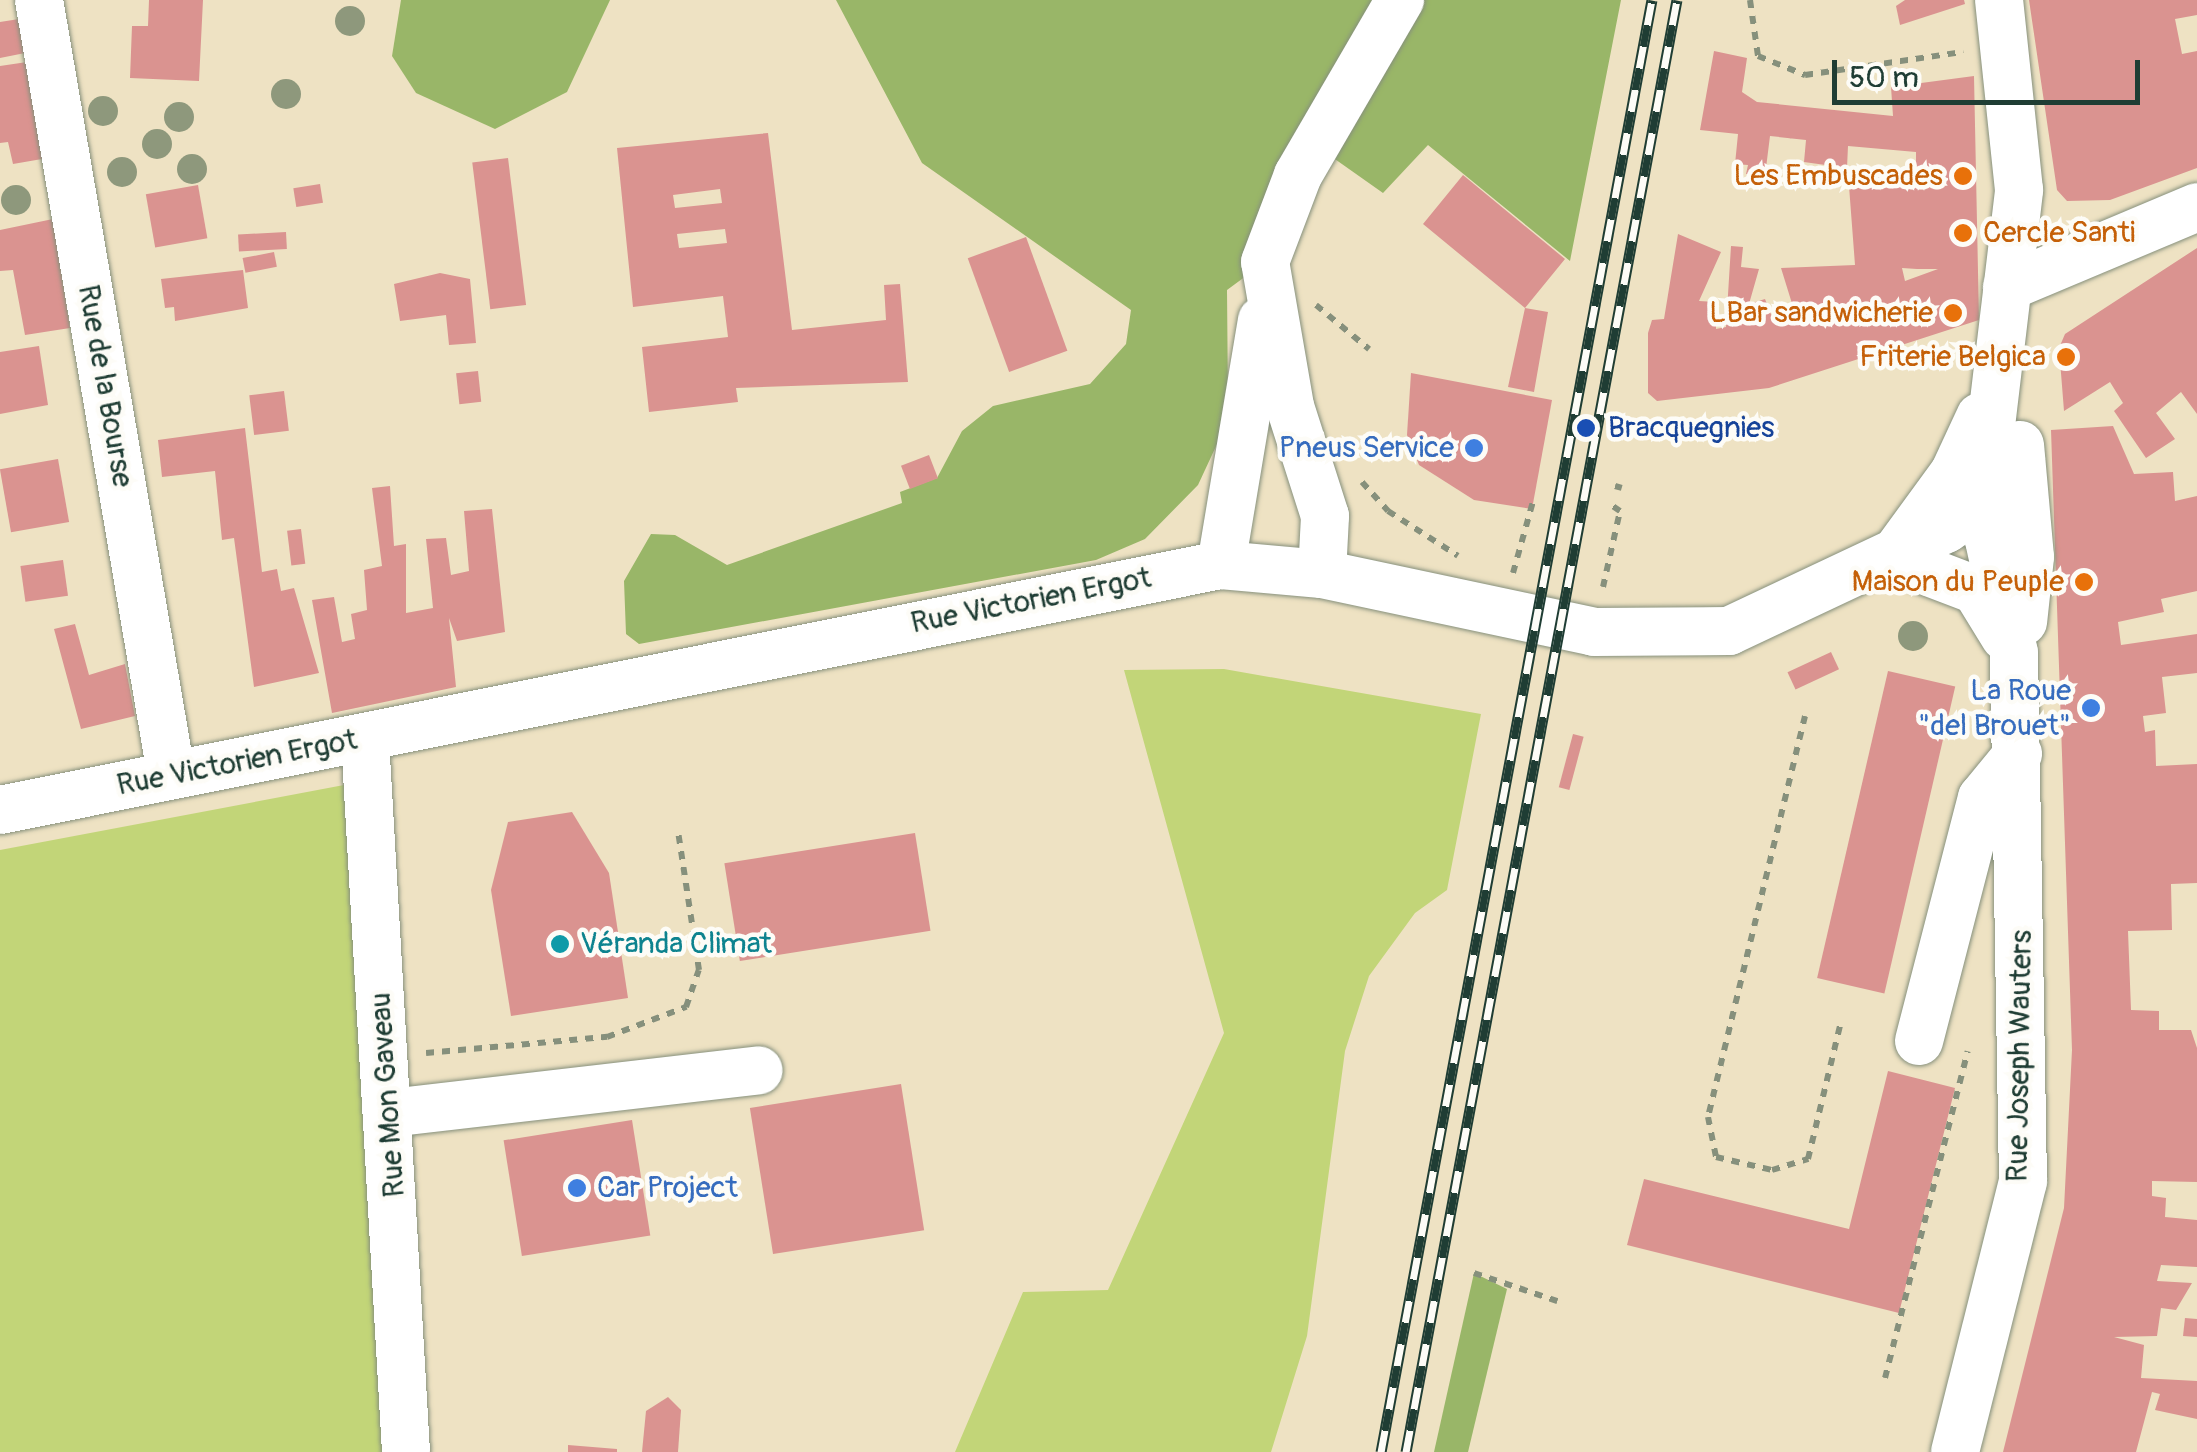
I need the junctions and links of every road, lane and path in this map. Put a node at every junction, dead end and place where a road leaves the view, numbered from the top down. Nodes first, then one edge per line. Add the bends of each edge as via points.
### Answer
1 (39, 0) edge
2 (1400, 0) edge
3 (1750, 0) edge
4 (2004, 23) edge
5 (2197, 207) edge
6 (2019, 282) junction
7 (1266, 297) junction
8 (1993, 389) junction
9 (2020, 460) junction
10 (1350, 466) dead end
11 (1534, 498) dead end
12 (1611, 505) dead end
13 (1947, 530) junction
14 (1221, 566) junction
15 (1479, 566) dead end
16 (1496, 570) dead end
17 (1322, 574) junction
18 (1512, 574) junction
19 (1530, 577) dead end
20 (1585, 584) dead end
21 (2028, 605) junction
22 (2014, 653) junction
23 (1805, 716) dead end
24 (364, 739) junction
25 (2018, 754) junction
26 (171, 773) junction
27 (0, 810) edge
28 (678, 830) dead end
29 (1842, 1022) dead end
30 (1919, 1041) dead end
31 (1968, 1051) dead end
32 (385, 1052) junction
33 (759, 1070) dead end
34 (390, 1114) junction
35 (1474, 1273) dead end
36 (1558, 1301) dead end
37 (1885, 1378) dead end
38 (406, 1452) edge
39 (1955, 1452) edge

1 - 26 street, Rue de la Bourse
2 - 7 street via 1298,175 1265,262
3 - 4 path via 1758,56 1804,75
4 - 6 street via 2019,190 2032,214
5 - 6 street
6 - 8 street
6 - 9 street
7 - 14 street
7 - 17 street via 1325,516
8 - 13 street
8 - 13 street via 1954,473
9 - 13 street
9 - 21 street
10 - 15 path via 1388,512
11 - 18 path
12 - 20 path via 1620,511 1607,588
13 - 17 street, Rue Victorien Ergot via 1763,619 1670,638 1594,632
13 - 21 street
13 - 22 street
13 - 22 street
14 - 17 street, Rue Victorien Ergot
14 - 24 street, Rue Victorien Ergot
16 - 18 path
18 - 19 path
21 - 22 street
22 - 25 street, Rue Joseph Wauters
23 - 29 path via 1708,1117 1716,1157 1772,1170 1808,1159
24 - 26 street, Rue Victorien Ergot
24 - 32 street, Rue Mon Gaveau
25 - 30 street via 1982,798
25 - 39 street, Rue Joseph Wauters via 2023,1181
26 - 27 street, Rue Victorien Ergot
28 - 32 path via 699,970 676,1016 606,1037 488,1052
31 - 37 path
32 - 34 street, Rue Mon Gaveau
33 - 34 street
34 - 38 street, Rue Mon Gaveau
35 - 36 path

